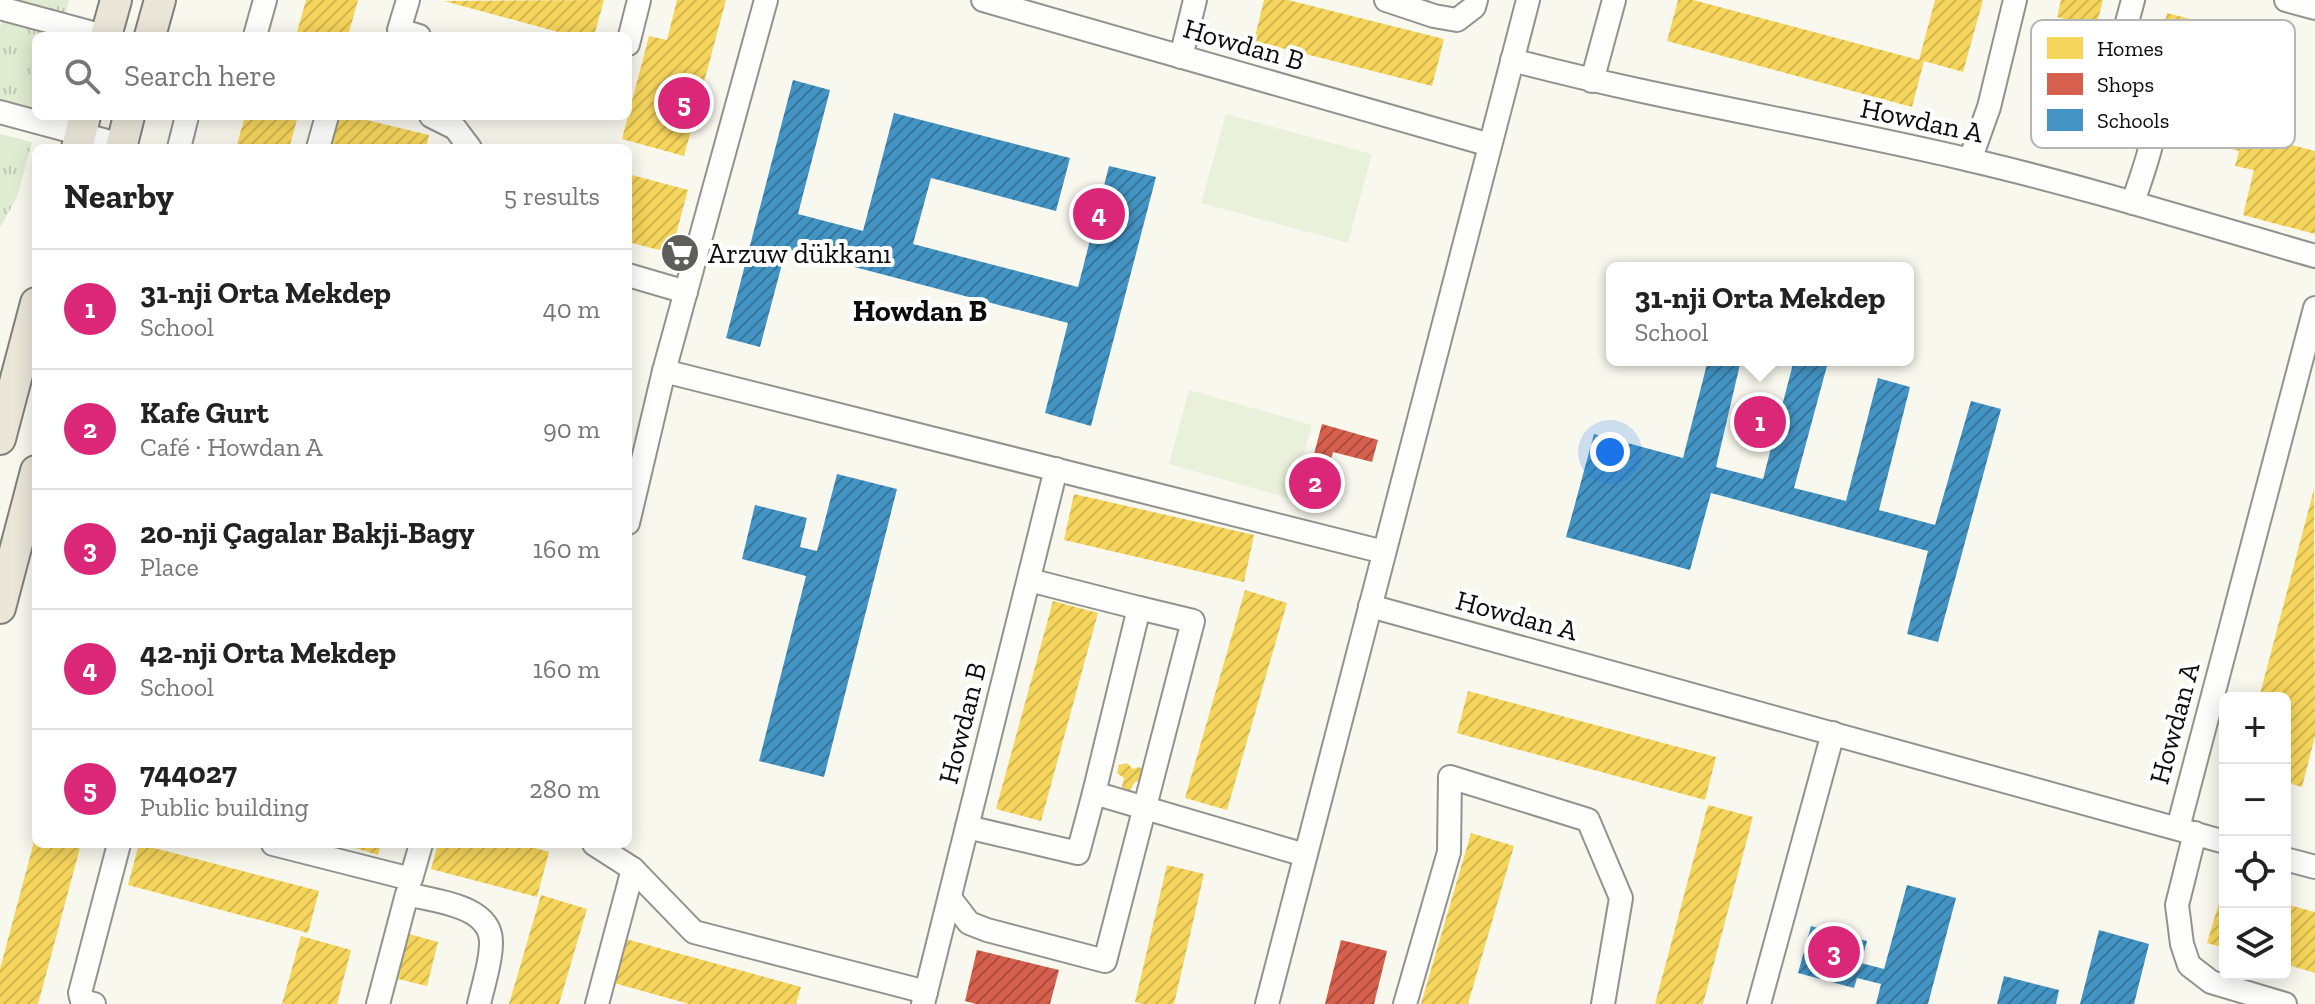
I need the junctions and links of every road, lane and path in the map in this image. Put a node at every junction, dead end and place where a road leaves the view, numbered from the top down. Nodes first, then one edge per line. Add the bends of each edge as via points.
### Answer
1 (116, 0) edge
2 (160, 0) edge
3 (265, 0) edge
4 (408, 0) edge
5 (639, 0) edge
6 (766, 0) edge
7 (983, 0) edge
8 (1195, 0) edge
9 (1386, 0) edge
10 (1476, 0) edge
11 (1528, 0) edge
12 (1614, 0) edge
13 (2015, 0) edge
14 (2133, 0) edge
15 (2286, 0) edge
16 (0, 8) edge
17 (2315, 8) edge
18 (2128, 20) edge
19 (90, 32) edge
20 (106, 32) edge
21 (151, 32) edge
22 (256, 32) edge
23 (405, 32) edge
24 (631, 32) edge
25 (1181, 57) junction
26 (1512, 60) junction
27 (1592, 81) junction
28 (0, 112) edge
29 (186, 120) edge
30 (326, 120) edge
31 (457, 122) edge
32 (81, 133) edge
33 (124, 136) edge
34 (180, 144) edge
35 (319, 144) edge
36 (468, 144) edge
37 (1490, 145) junction
38 (2149, 148) edge
39 (1970, 160) junction
40 (2133, 203) junction
41 (2315, 256) edge
42 (632, 276) edge
43 (686, 292) junction
44 (2315, 308) edge
45 (32, 318) edge
46 (664, 371) junction
47 (0, 439) edge
48 (1056, 469) junction
49 (32, 486) edge
50 (632, 506) edge
51 (1384, 552) junction
52 (1029, 580) junction
53 (1370, 606) junction
54 (0, 608) edge
55 (1139, 608) junction
56 (1833, 733) junction
57 (1094, 793) junction
58 (1145, 807) junction
59 (967, 827) junction
60 (2186, 830) junction
61 (2219, 840) edge
62 (118, 848) edge
63 (303, 848) edge
64 (420, 848) edge
65 (600, 848) edge
66 (1305, 855) junction
67 (2291, 861) edge
68 (2315, 867) edge
69 (633, 869) junction
70 (409, 886) junction
71 (950, 898) junction
72 (925, 998) edge
73 (88, 1003) edge
74 (378, 1004) edge
75 (479, 1004) edge
76 (597, 1004) edge
77 (1267, 1004) edge
78 (1405, 1004) edge
79 (1603, 1004) edge
80 (1759, 1004) edge
81 (2285, 1004) edge

1 - 20 main road
2 - 21 main road
3 - 22 street
4 - 23 street
5 - 24 street
6 - 43 street
7 - 25 street, Howdan B
8 - 25 street
9 - 10 street via 1457,20
11 - 26 street
12 - 27 street
13 - 39 street
14 - 18 street
15 - 17 street
16 - 19 street
25 - 37 street, Howdan B
26 - 27 street, Howdan A
26 - 37 street
27 - 39 street, Howdan A
28 - 32 street
29 - 34 street
30 - 35 street
31 - 36 street
32 - 33 street
37 - 51 street
38 - 40 street
39 - 40 street, Howdan A
40 - 41 street, Howdan A
42 - 43 street
43 - 46 street
44 - 60 street, Howdan A
45 - 47 main road
46 - 48 street
46 - 50 street
48 - 51 street
48 - 52 street, Howdan B
49 - 54 main road
51 - 53 street
52 - 55 street
52 - 59 street, Howdan B
53 - 56 street, Howdan A
53 - 66 street
55 - 57 street
55 - 58 street via 1193,621
56 - 60 street, Howdan A
56 - 80 street
57 - 58 street
57 - 59 street via 1078,853
58 - 66 street
58 - 71 street via 1105,961 969,923
59 - 71 street, Howdan B
60 - 61 street, Howdan A
60 - 81 street via 2177,905 2189,965 2211,982
62 - 73 street via 80,993
63 - 70 street
64 - 70 street
65 - 69 street, Howdan B
66 - 77 street
67 - 68 street
69 - 72 street, Howdan B via 694,932
69 - 76 street
70 - 74 street
70 - 75 street via 473,912 487,927 492,941
71 - 72 street, Howdan B
78 - 79 street via 1449,852 1450,777 1588,820 1621,898

